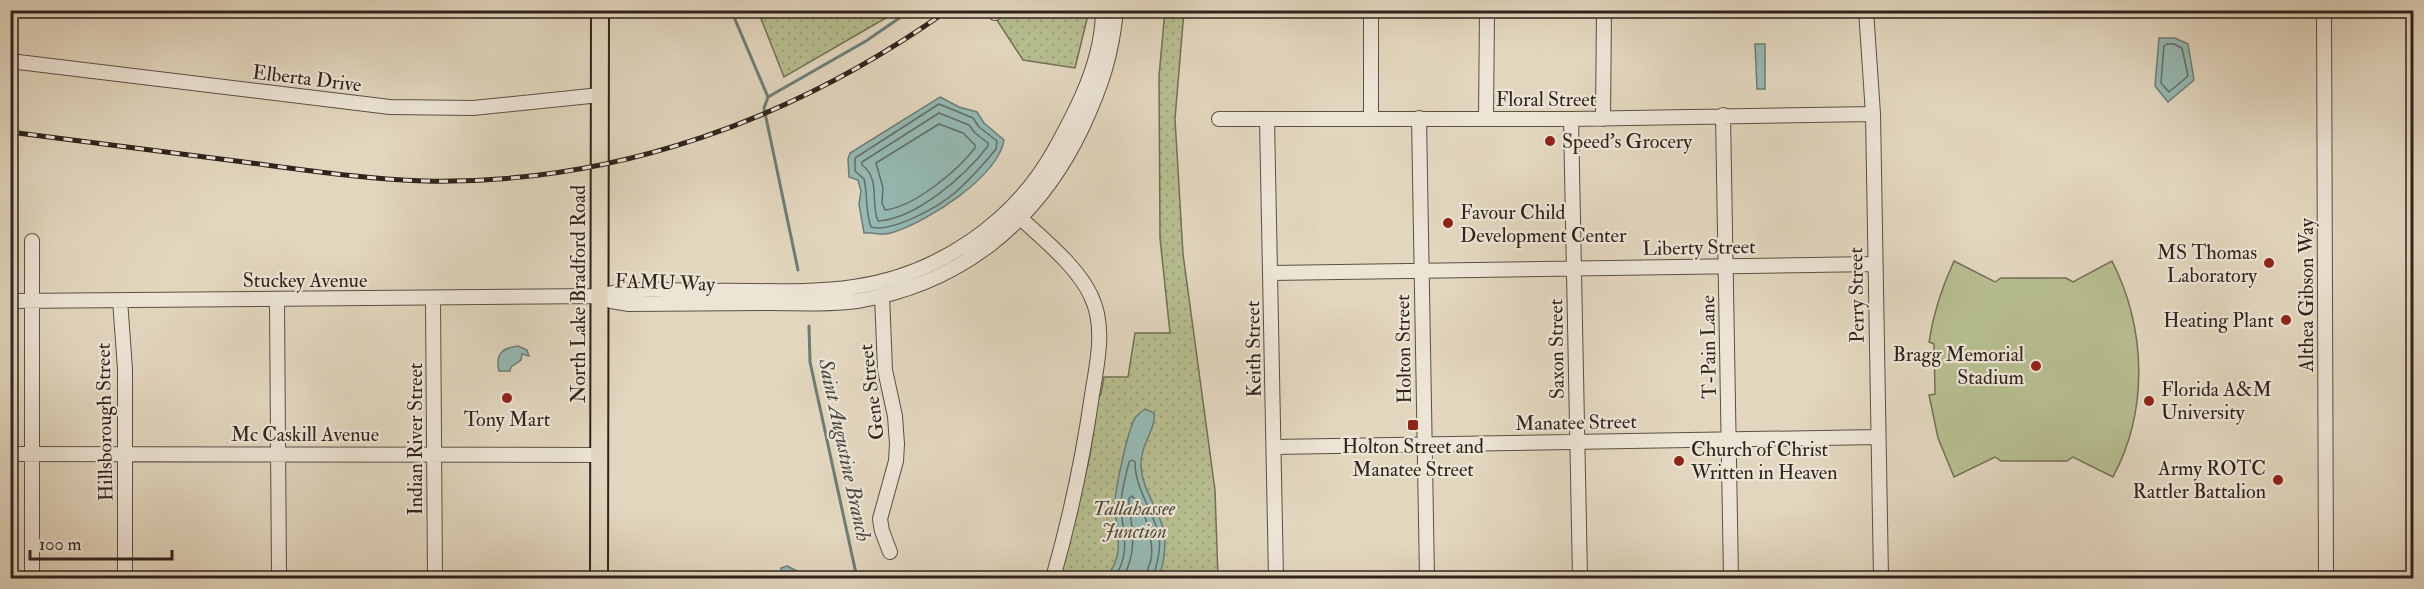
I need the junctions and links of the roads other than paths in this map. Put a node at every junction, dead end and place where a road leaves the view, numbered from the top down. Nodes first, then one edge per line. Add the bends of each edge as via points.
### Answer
1 (600, 10) edge
2 (1103, 10) edge
3 (1116, 10) edge
4 (1371, 10) edge
5 (1487, 10) edge
6 (1604, 10) edge
7 (1866, 10) edge
8 (2324, 10) edge
9 (10, 61) edge
10 (600, 95) junction
11 (1873, 114) junction
12 (1723, 115) junction
13 (1419, 118) junction
14 (1486, 118) junction
15 (1219, 119) dead end
16 (1371, 119) junction
17 (1571, 119) junction
18 (1603, 119) junction
19 (1267, 120) junction
20 (1016, 214) junction
21 (32, 241) dead end
22 (1875, 264) junction
23 (1726, 266) junction
24 (1574, 268) junction
25 (1422, 270) junction
26 (1271, 273) junction
27 (882, 295) junction
28 (600, 296) junction
29 (434, 298) junction
30 (120, 300) junction
31 (277, 300) junction
32 (10, 301) edge
33 (32, 301) junction
34 (1878, 437) junction
35 (1728, 439) junction
36 (1578, 441) junction
37 (1424, 444) junction
38 (1274, 447) junction
39 (10, 454) edge
40 (32, 454) junction
41 (125, 454) junction
42 (278, 454) junction
43 (435, 454) junction
44 (599, 454) junction
45 (890, 552) dead end
46 (32, 579) edge
47 (125, 579) edge
48 (279, 579) edge
49 (435, 579) edge
50 (599, 579) edge
51 (1053, 579) edge
52 (1276, 579) edge
53 (1427, 579) edge
54 (1580, 579) edge
55 (1731, 579) edge
56 (1881, 579) edge
57 (2326, 579) edge

1 - 10 main road, North Lake Bradford Road
2 - 20 street, FAMU Way via 1097,54 1082,95
3 - 20 street, FAMU Way via 1108,64 1094,103 1045,191
4 - 16 street
5 - 14 street
6 - 18 street
7 - 11 street, Perry Street
8 - 57 street, Althea Gibson Way
9 - 10 street, Elberta Drive via 390,107 473,108
10 - 28 main road, North Lake Bradford Road
11 - 12 street, Floral Street
11 - 22 street, Perry Street
12 - 18 street, Floral Street
12 - 23 street, T-Pain Lane
13 - 14 street, Floral Street
13 - 16 street, Floral Street
13 - 25 street, Holton Street
14 - 17 street, Floral Street
15 - 19 street, Floral Street
16 - 19 street, Floral Street
17 - 18 street, Floral Street
17 - 24 street, Saxon Street
19 - 26 street, Keith Street
20 - 27 street, FAMU Way via 987,248 953,269
20 - 28 street, FAMU Way via 944,258 872,284 820,290 633,291
20 - 51 street via 1078,276 1091,295 1099,321 1083,458
21 - 33 street
22 - 23 street, Liberty Street
22 - 34 street, Perry Street
23 - 24 street, Liberty Street
23 - 35 street, T-Pain Lane
24 - 25 street, Liberty Street
24 - 36 street, Saxon Street
25 - 26 street, Liberty Street
25 - 37 street, Holton Street
26 - 38 street, Keith Street
27 - 28 street, FAMU Way via 825,303 629,304
27 - 45 street, Gene Street via 885,370 897,444 880,519
28 - 29 street, Stuckey Avenue
28 - 44 main road, North Lake Bradford Road
29 - 31 street, Stuckey Avenue
29 - 43 street, Indian River Street
30 - 31 street, Stuckey Avenue
30 - 33 street, Stuckey Avenue
30 - 41 street, Hillsborough Street
31 - 42 street
32 - 33 street, Stuckey Avenue
33 - 40 street
34 - 35 street, Manatee Street
34 - 56 street, Perry Street
35 - 36 street, Manatee Street
35 - 55 street, T-Pain Lane
36 - 37 street, Manatee Street
36 - 54 street, Saxon Street
37 - 38 street, Manatee Street
37 - 53 street, Holton Street
38 - 52 street, Keith Street
39 - 40 street, Mc Caskill Avenue
40 - 41 street, Mc Caskill Avenue
40 - 46 street
41 - 42 street, Mc Caskill Avenue
41 - 47 street, Hillsborough Street
42 - 43 street, Mc Caskill Avenue
42 - 48 street
43 - 44 street, Mc Caskill Avenue
43 - 49 street, Indian River Street
44 - 50 main road, North Lake Bradford Road

